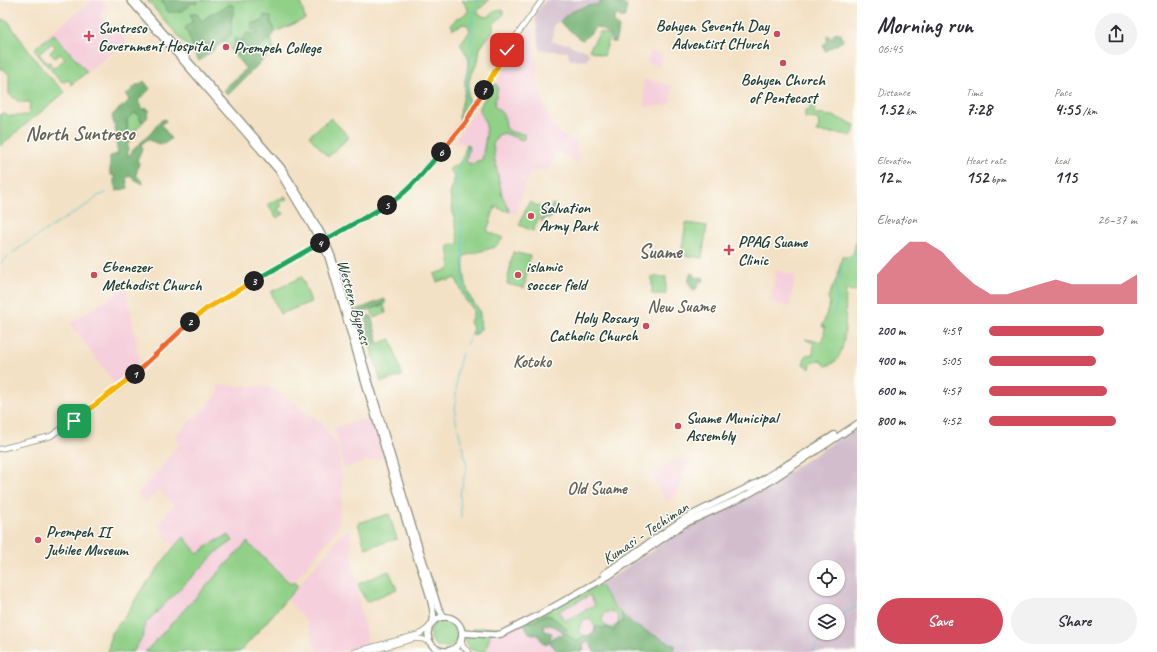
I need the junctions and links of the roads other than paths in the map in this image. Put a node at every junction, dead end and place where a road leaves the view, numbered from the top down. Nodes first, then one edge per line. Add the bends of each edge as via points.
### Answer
1 (130, 0) edge
2 (135, 0) edge
3 (542, 0) edge
4 (277, 166) junction
5 (323, 241) junction
6 (857, 420) edge
7 (857, 424) edge
8 (0, 449) edge
9 (413, 536) junction
10 (444, 617) junction
11 (433, 621) junction
12 (428, 628) junction
13 (509, 628) junction
14 (461, 636) junction
15 (429, 643) junction
16 (452, 650) junction
17 (354, 652) edge
18 (367, 652) edge
19 (431, 652) edge
20 (443, 652) edge
21 (461, 652) edge
22 (469, 652) edge

1 - 4 highway, Western Bypass
2 - 4 highway, Western Bypass
3 - 5 main road via 510,44 466,122 416,181 392,202
4 - 5 highway, Western Bypass via 295,188
5 - 8 main road via 206,309 128,380 51,436
5 - 9 highway, Western Bypass via 338,275
6 - 13 highway, Kumasi - Techiman via 759,482 685,518 590,584
7 - 13 highway via 766,484 684,524 610,575 539,615
9 - 10 highway, Western Bypass via 438,607
9 - 11 highway, Western Bypass via 434,612
10 - 11 highway
10 - 14 highway via 456,621
11 - 12 highway
12 - 15 highway
12 - 17 main road via 420,634
13 - 14 highway via 495,635
14 - 16 highway
14 - 22 main road via 463,647
15 - 18 main road via 417,639
15 - 19 highway
15 - 20 highway
16 - 20 highway
16 - 21 main road

